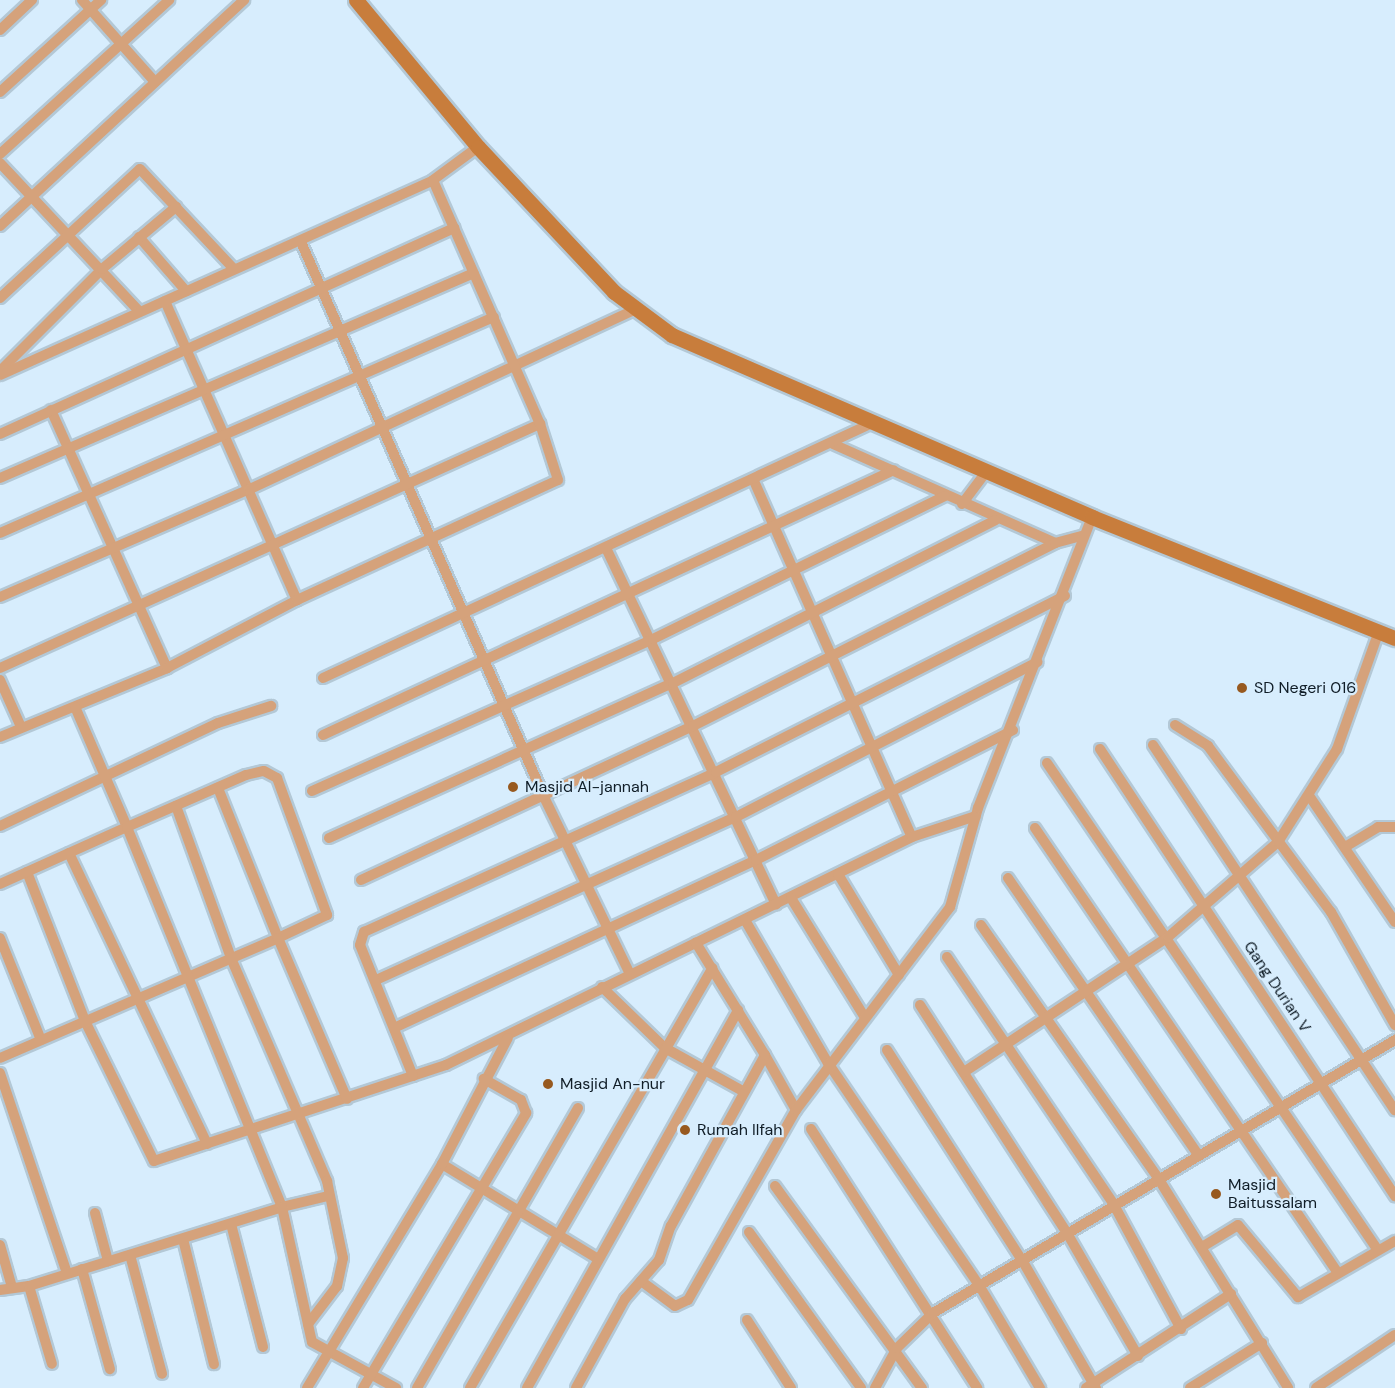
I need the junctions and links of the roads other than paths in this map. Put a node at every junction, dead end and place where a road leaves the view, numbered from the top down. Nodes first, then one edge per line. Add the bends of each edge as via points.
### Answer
1 (32, 0) edge
2 (82, 0) edge
3 (102, 0) edge
4 (169, 0) edge
5 (244, 0) edge
6 (356, 0) edge
7 (92, 10) junction
8 (0, 30) edge
9 (124, 44) junction
10 (155, 82) junction
11 (0, 92) edge
12 (478, 147) junction
13 (0, 154) edge
14 (0, 163) edge
15 (433, 180) junction
16 (30, 197) junction
17 (176, 207) junction
18 (0, 226) edge
19 (454, 228) junction
20 (67, 235) junction
21 (139, 237) junction
22 (301, 242) junction
23 (102, 269) junction
24 (234, 269) junction
25 (474, 273) junction
26 (319, 287) junction
27 (186, 291) junction
28 (0, 298) edge
29 (165, 301) junction
30 (634, 310) junction
31 (139, 311) junction
32 (494, 317) junction
33 (338, 332) junction
34 (187, 348) junction
35 (515, 368) junction
36 (0, 373) edge
37 (356, 377) junction
38 (207, 388) junction
39 (51, 410) junction
40 (872, 423) junction
41 (540, 424) junction
42 (377, 426) junction
43 (0, 434) edge
44 (226, 434) junction
45 (833, 444) junction
46 (66, 450) junction
47 (894, 470) junction
48 (986, 472) junction
49 (0, 478) edge
50 (754, 481) junction
51 (406, 484) junction
52 (250, 489) junction
53 (86, 495) junction
54 (945, 496) junction
55 (962, 504) junction
56 (1092, 517) junction
57 (995, 520) junction
58 (776, 529) junction
59 (0, 533) edge
60 (1084, 535) junction
61 (430, 539) junction
62 (1055, 543) junction
63 (274, 547) junction
64 (606, 548) junction
65 (112, 549) junction
66 (797, 571) junction
67 (1065, 596) junction
68 (0, 597) edge
69 (631, 597) junction
70 (297, 600) junction
71 (139, 609) junction
72 (461, 611) junction
73 (814, 613) junction
74 (1379, 631) junction
75 (1395, 638) edge
76 (653, 639) junction
77 (834, 656) junction
78 (485, 662) junction
79 (1038, 662) junction
80 (0, 668) edge
81 (167, 668) junction
82 (323, 678) dead end
83 (0, 680) edge
84 (673, 683) junction
85 (854, 702) junction
86 (503, 705) junction
87 (271, 706) dead end
88 (75, 707) junction
89 (1175, 725) dead end
90 (693, 726) junction
91 (21, 727) junction
92 (1013, 730) junction
93 (323, 735) dead end
94 (0, 737) edge
95 (872, 744) junction
96 (1153, 745) dead end
97 (1100, 749) dead end
98 (524, 752) junction
99 (1047, 763) dead end
100 (716, 772) junction
101 (106, 777) junction
102 (218, 788) junction
103 (891, 788) junction
104 (312, 791) dead end
105 (544, 797) junction
106 (1310, 797) junction
107 (177, 806) junction
108 (976, 816) junction
109 (736, 817) junction
110 (0, 826) edge
111 (127, 827) junction
112 (1395, 827) edge
113 (1035, 828) dead end
114 (912, 837) junction
115 (329, 838) dead end
116 (565, 842) junction
117 (1278, 842) junction
118 (1345, 847) junction
119 (69, 853) junction
120 (756, 860) junction
121 (27, 872) junction
122 (838, 874) junction
123 (1244, 877) junction
124 (1008, 878) dead end
125 (361, 880) dead end
126 (0, 884) edge
127 (586, 887) junction
128 (791, 898) junction
129 (776, 905) junction
130 (1206, 908) junction
131 (745, 920) junction
132 (1395, 922) edge
133 (981, 925) dead end
134 (608, 928) junction
135 (1168, 937) junction
136 (0, 938) edge
137 (278, 938) junction
138 (696, 943) junction
139 (948, 957) dead end
140 (231, 958) junction
141 (1124, 964) junction
142 (712, 968) junction
143 (629, 972) junction
144 (899, 975) junction
145 (185, 978) junction
146 (376, 980) junction
147 (602, 987) junction
148 (1086, 994) junction
149 (138, 998) junction
150 (920, 1005) dead end
151 (738, 1010) junction
152 (865, 1018) junction
153 (1043, 1018) junction
154 (85, 1021) junction
155 (1395, 1025) edge
156 (394, 1028) junction
157 (508, 1038) junction
158 (41, 1040) junction
159 (1395, 1040) edge
160 (1003, 1042) junction
161 (665, 1048) junction
162 (887, 1050) dead end
163 (765, 1055) junction
164 (0, 1058) edge
165 (1361, 1059) junction
166 (828, 1063) junction
167 (705, 1070) junction
168 (964, 1072) junction
169 (0, 1073) edge
170 (413, 1076) junction
171 (484, 1079) junction
172 (1323, 1083) junction
173 (742, 1091) junction
174 (347, 1099) junction
175 (1281, 1105) junction
176 (578, 1108) dead end
177 (796, 1110) junction
178 (1395, 1110) edge
179 (298, 1115) junction
180 (811, 1129) dead end
181 (1236, 1130) junction
182 (250, 1131) junction
183 (207, 1144) junction
184 (1198, 1154) junction
185 (442, 1164) junction
186 (1158, 1179) junction
187 (775, 1186) dead end
188 (481, 1187) junction
189 (328, 1196) junction
190 (1395, 1196) edge
191 (1114, 1205) junction
192 (282, 1207) junction
193 (519, 1210) junction
194 (95, 1213) dead end
195 (231, 1224) junction
196 (749, 1232) dead end
197 (1067, 1233) junction
198 (559, 1235) junction
199 (183, 1239) junction
200 (1395, 1241) edge
201 (0, 1245) edge
202 (1202, 1247) junction
203 (1377, 1249) junction
204 (130, 1255) junction
205 (598, 1258) junction
206 (1022, 1260) junction
207 (108, 1262) junction
208 (82, 1269) junction
209 (67, 1273) junction
210 (1338, 1273) junction
211 (641, 1281) junction
212 (980, 1285) junction
213 (29, 1286) junction
214 (12, 1287) junction
215 (0, 1290) edge
216 (1231, 1294) junction
217 (933, 1313) junction
218 (747, 1320) dead end
219 (308, 1324) junction
220 (1181, 1329) junction
221 (1395, 1335) edge
222 (1262, 1343) junction
223 (264, 1347) dead end
224 (897, 1348) junction
225 (326, 1351) junction
226 (1138, 1356) junction
227 (52, 1364) dead end
228 (214, 1364) dead end
229 (110, 1369) dead end
230 (371, 1373) junction
231 (162, 1374) dead end
232 (1092, 1387) edge
233 (307, 1388) edge
234 (363, 1388) edge
235 (396, 1388) edge
236 (417, 1388) edge
237 (470, 1388) edge
238 (526, 1388) edge
239 (576, 1388) edge
240 (791, 1388) edge
241 (861, 1388) edge
242 (874, 1388) edge
243 (922, 1388) edge
244 (977, 1388) edge
245 (1040, 1388) edge
246 (1190, 1388) edge
247 (1288, 1388) edge
248 (1316, 1388) edge

1 - 8 street
2 - 7 street
3 - 7 street
4 - 9 street
5 - 10 street
6 - 12 street
7 - 9 street
7 - 11 street
9 - 10 street
9 - 13 street
10 - 16 street
12 - 15 street
12 - 30 street
14 - 16 street
15 - 19 street
15 - 22 street
16 - 18 street
16 - 20 street
17 - 20 street via 140,169
17 - 21 street
17 - 24 street
19 - 25 street
19 - 26 street
20 - 23 street
20 - 28 street
21 - 23 street
21 - 27 street
22 - 24 street
22 - 26 street
23 - 31 street
23 - 36 street
24 - 27 street
25 - 32 street
25 - 33 street
26 - 33 street
26 - 34 street
27 - 29 street
29 - 31 street
29 - 34 street
30 - 35 street
30 - 40 street via 738,367
31 - 36 street
32 - 35 street
32 - 37 street
33 - 37 street
33 - 38 street
34 - 38 street
34 - 39 street
35 - 41 street
35 - 42 street
37 - 42 street
37 - 44 street
38 - 44 street
38 - 46 street
39 - 43 street
39 - 46 street
40 - 45 street
40 - 48 street
41 - 51 street
41 - 61 street via 558,480
42 - 51 street
42 - 52 street
44 - 52 street
44 - 53 street
45 - 47 street
45 - 50 street
46 - 49 street
46 - 53 street
47 - 54 street
47 - 58 street
48 - 55 street
48 - 56 street
50 - 58 street
50 - 64 street
51 - 61 street
51 - 63 street
52 - 63 street
52 - 65 street
53 - 59 street
53 - 65 street
54 - 55 street
54 - 66 street
55 - 57 street
56 - 60 street
56 - 74 street
57 - 62 street
57 - 73 street
58 - 66 street
58 - 69 street
60 - 62 street
60 - 67 street
61 - 70 street
61 - 72 street
62 - 77 street
63 - 70 street
63 - 71 street
64 - 69 street
64 - 72 street
65 - 68 street
65 - 71 street
66 - 73 street
66 - 76 street
67 - 79 street
67 - 85 street
69 - 76 street
69 - 78 street
70 - 81 street
71 - 80 street
71 - 81 street
72 - 78 street
72 - 82 street
73 - 77 street
73 - 84 street
74 - 75 street
74 - 106 street via 1337,749
76 - 84 street
76 - 86 street
77 - 85 street
77 - 90 street
78 - 86 street
78 - 93 street
79 - 92 street
79 - 95 street
81 - 88 street
83 - 91 street
84 - 90 street
84 - 98 street
85 - 95 street
85 - 100 street
86 - 98 street
86 - 104 street
87 - 101 street via 218,723
88 - 91 street
88 - 101 street
89 - 117 street via 1208,746
90 - 100 street
90 - 105 street
91 - 94 street
92 - 103 street
92 - 108 street
95 - 103 street
95 - 109 street
96 - 123 street
97 - 130 street, Gang Durian V
98 - 105 street
98 - 115 street
99 - 135 street
100 - 109 street
100 - 116 street
101 - 110 street
101 - 111 street
102 - 107 street
102 - 137 street
102 - 137 street via 264,771 277,778 327,915
103 - 114 street
103 - 120 street
105 - 116 street
105 - 125 street
106 - 117 street
106 - 118 street
107 - 111 street
107 - 140 street
108 - 114 street
108 - 144 street via 950,907
109 - 120 street
109 - 127 street
111 - 119 street
111 - 145 street
112 - 118 street via 1378,827
113 - 141 street
114 - 122 street
116 - 127 street
116 - 146 street via 364,932 360,945
117 - 123 street
117 - 155 street via 1331,912
118 - 132 street
119 - 121 street
119 - 149 street
120 - 129 street
120 - 134 street
121 - 126 street
121 - 154 street
122 - 128 street
122 - 144 street
123 - 130 street
123 - 165 street
124 - 148 street
127 - 134 street
127 - 146 street
128 - 129 street
128 - 152 street
129 - 131 street
130 - 135 street
130 - 172 street, Gang Durian V
131 - 138 street
131 - 166 street
133 - 153 street
134 - 143 street
134 - 156 street
135 - 141 street
135 - 175 street
136 - 158 street
137 - 140 street
137 - 174 street
138 - 142 street
138 - 143 street
139 - 160 street
140 - 145 street
140 - 179 street
141 - 148 street
141 - 181 street
142 - 151 street
142 - 161 street
143 - 147 street
144 - 152 street
145 - 149 street
145 - 182 street
146 - 156 street
147 - 157 street
147 - 161 street
148 - 153 street
148 - 184 street
149 - 154 street
149 - 183 street
150 - 168 street
151 - 163 street
151 - 167 street
152 - 166 street
153 - 160 street
153 - 186 street
154 - 158 street
154 - 183 street via 154,1161
156 - 170 street
157 - 170 street
157 - 171 street
158 - 164 street
159 - 165 street
160 - 168 street
160 - 191 street
161 - 167 street
161 - 198 street
162 - 206 street
163 - 173 street
163 - 177 street
165 - 172 street
165 - 178 street
166 - 177 street
166 - 212 street
167 - 173 street
167 - 205 street
168 - 197 street
169 - 209 street
170 - 174 street
171 - 185 street
171 - 188 street via 521,1100 526,1113
172 - 175 street
172 - 190 street, Gang Durian V
173 - 211 street via 659,1260
174 - 179 street
175 - 181 street
175 - 203 street
176 - 193 street
177 - 211 street via 688,1300 675,1306
179 - 182 street
179 - 189 street
180 - 217 street
181 - 184 street
181 - 210 street
182 - 183 street
182 - 192 street
184 - 186 street
185 - 188 street
185 - 225 street
186 - 191 street
186 - 202 street
187 - 224 street
188 - 193 street
188 - 230 street
189 - 192 street
189 - 219 street via 343,1258 337,1286
191 - 197 street
191 - 220 street
192 - 195 street
192 - 219 street
193 - 198 street
193 - 236 street
194 - 207 street
195 - 199 street
195 - 223 street
196 - 241 street
197 - 206 street
197 - 226 street
198 - 205 street
198 - 237 street
199 - 204 street
199 - 228 street
200 - 203 street
201 - 214 street
202 - 210 street via 1238,1225 1298,1297
202 - 216 street
203 - 210 street
204 - 207 street
204 - 231 street
205 - 238 street
206 - 212 street
206 - 232 street
207 - 208 street
208 - 209 street
208 - 229 street
209 - 213 street
211 - 239 street
212 - 217 street
212 - 245 street
213 - 214 street
213 - 227 street
214 - 215 street
216 - 220 street
216 - 222 street
217 - 224 street
217 - 244 street
218 - 240 street
219 - 225 street via 312,1342
220 - 226 street
221 - 248 street
222 - 246 street
222 - 247 street
224 - 242 street
224 - 243 street
225 - 230 street
225 - 233 street
226 - 232 street
230 - 234 street
230 - 235 street

